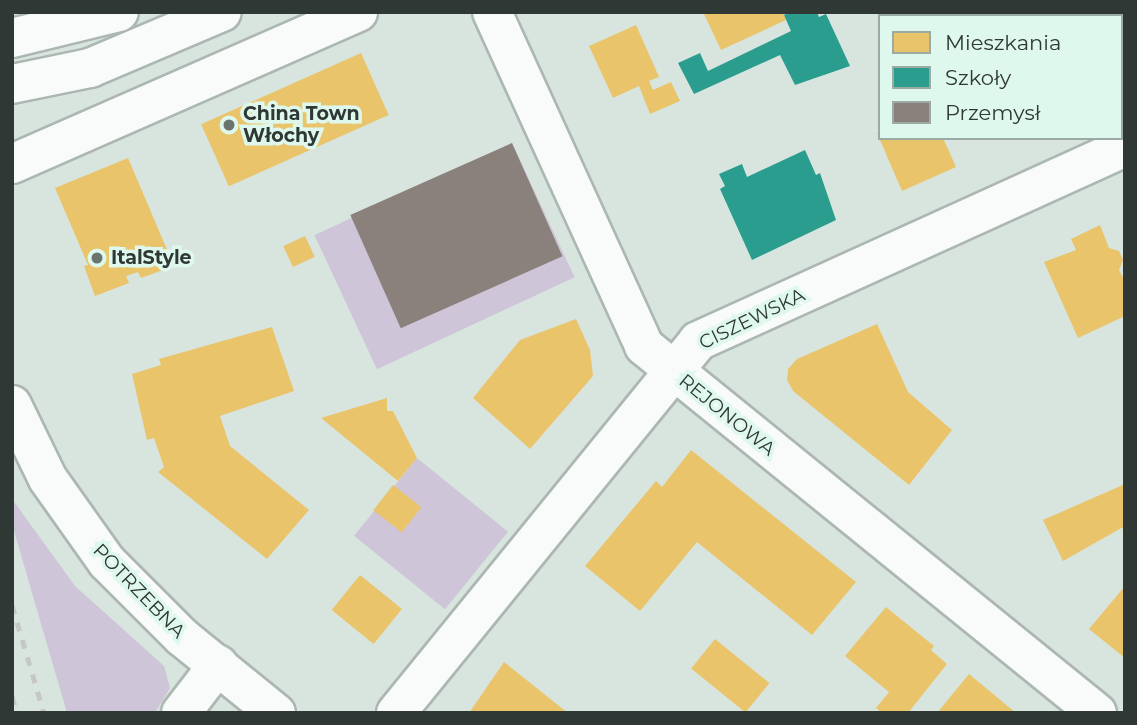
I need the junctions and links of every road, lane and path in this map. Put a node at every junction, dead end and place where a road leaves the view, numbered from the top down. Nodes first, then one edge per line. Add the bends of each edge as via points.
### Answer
1 (119, 12) edge
2 (222, 12) edge
3 (358, 12) edge
4 (492, 12) edge
5 (12, 38) edge
6 (12, 84) edge
7 (1125, 148) edge
8 (12, 164) edge
9 (673, 372) junction
10 (12, 405) edge
11 (218, 665) junction
12 (181, 713) edge
13 (276, 713) edge
14 (396, 713) edge
15 (1097, 713) edge

1 - 5 street
2 - 6 street via 90,68
3 - 8 street
4 - 9 street, REJONOWA via 644,346
7 - 9 street, CISZEWSKA via 698,341
9 - 14 street, CISZEWSKA
9 - 15 street, REJONOWA
10 - 11 street, POTRZEBNA via 48,479 107,562 152,611
11 - 12 street
11 - 13 street, POTRZEBNA

